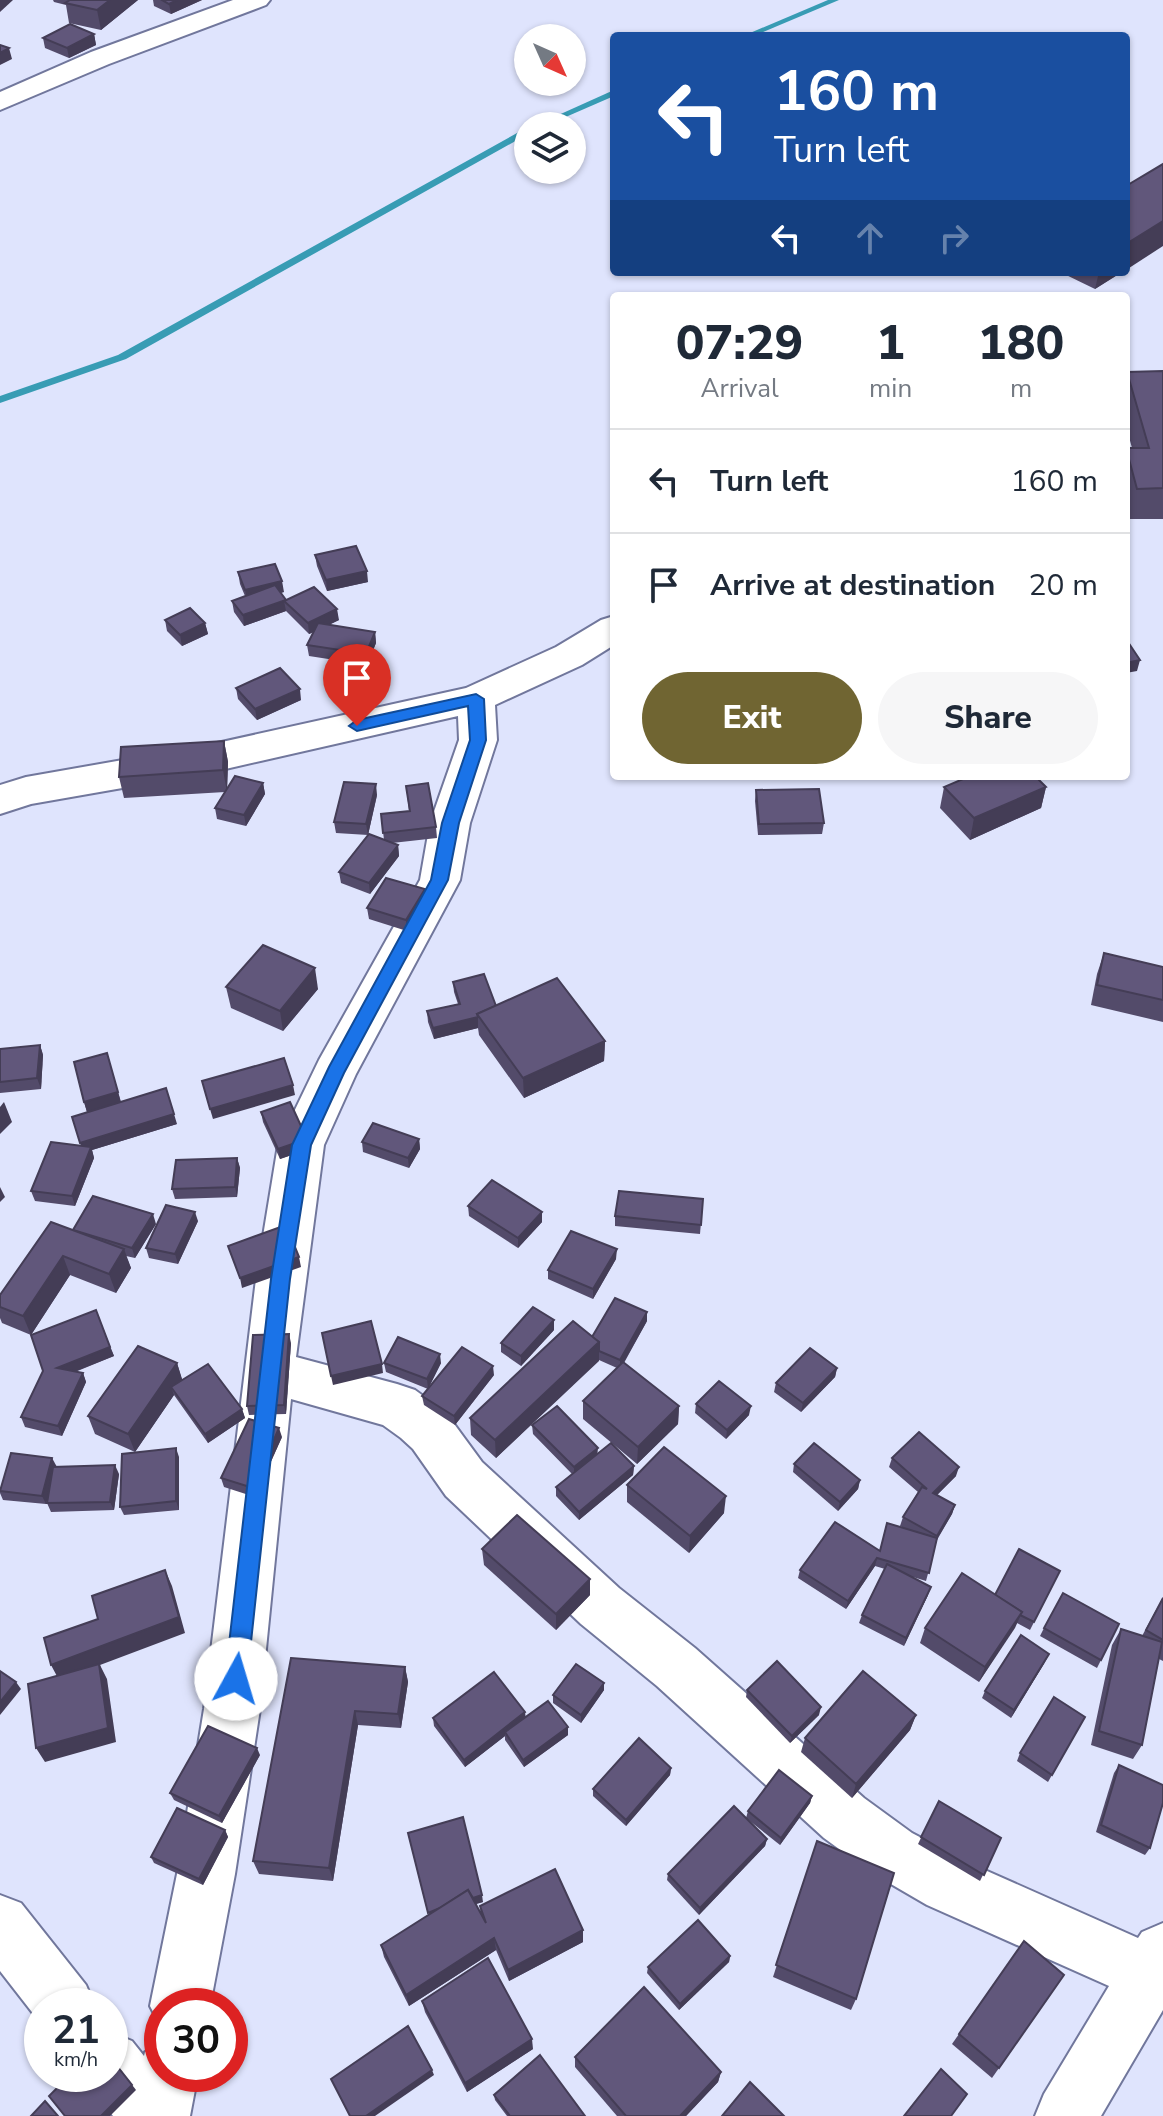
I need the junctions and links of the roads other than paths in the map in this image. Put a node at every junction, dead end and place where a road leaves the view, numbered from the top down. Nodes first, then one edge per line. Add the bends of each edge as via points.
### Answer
1 (238, 3) edge
2 (0, 102) edge
3 (610, 630) edge
4 (476, 699) junction
5 (0, 800) edge
6 (271, 1372) junction
7 (0, 1924) edge
8 (1156, 1963) edge
9 (51, 1988) edge
10 (184, 1988) edge
11 (128, 2086) edge
12 (164, 2092) edge
13 (152, 2116) edge
14 (159, 2116) edge
15 (1066, 2116) edge

1 - 2 street
3 - 4 street via 569,656
4 - 5 street
4 - 6 street via 478,740 450,823 440,880 301,1145
6 - 8 street via 397,1406 419,1422 464,1479 600,1606 844,1818 892,1853 948,1884
6 - 10 street via 232,1709
7 - 9 street
8 - 15 street
11 - 13 street
12 - 14 street

